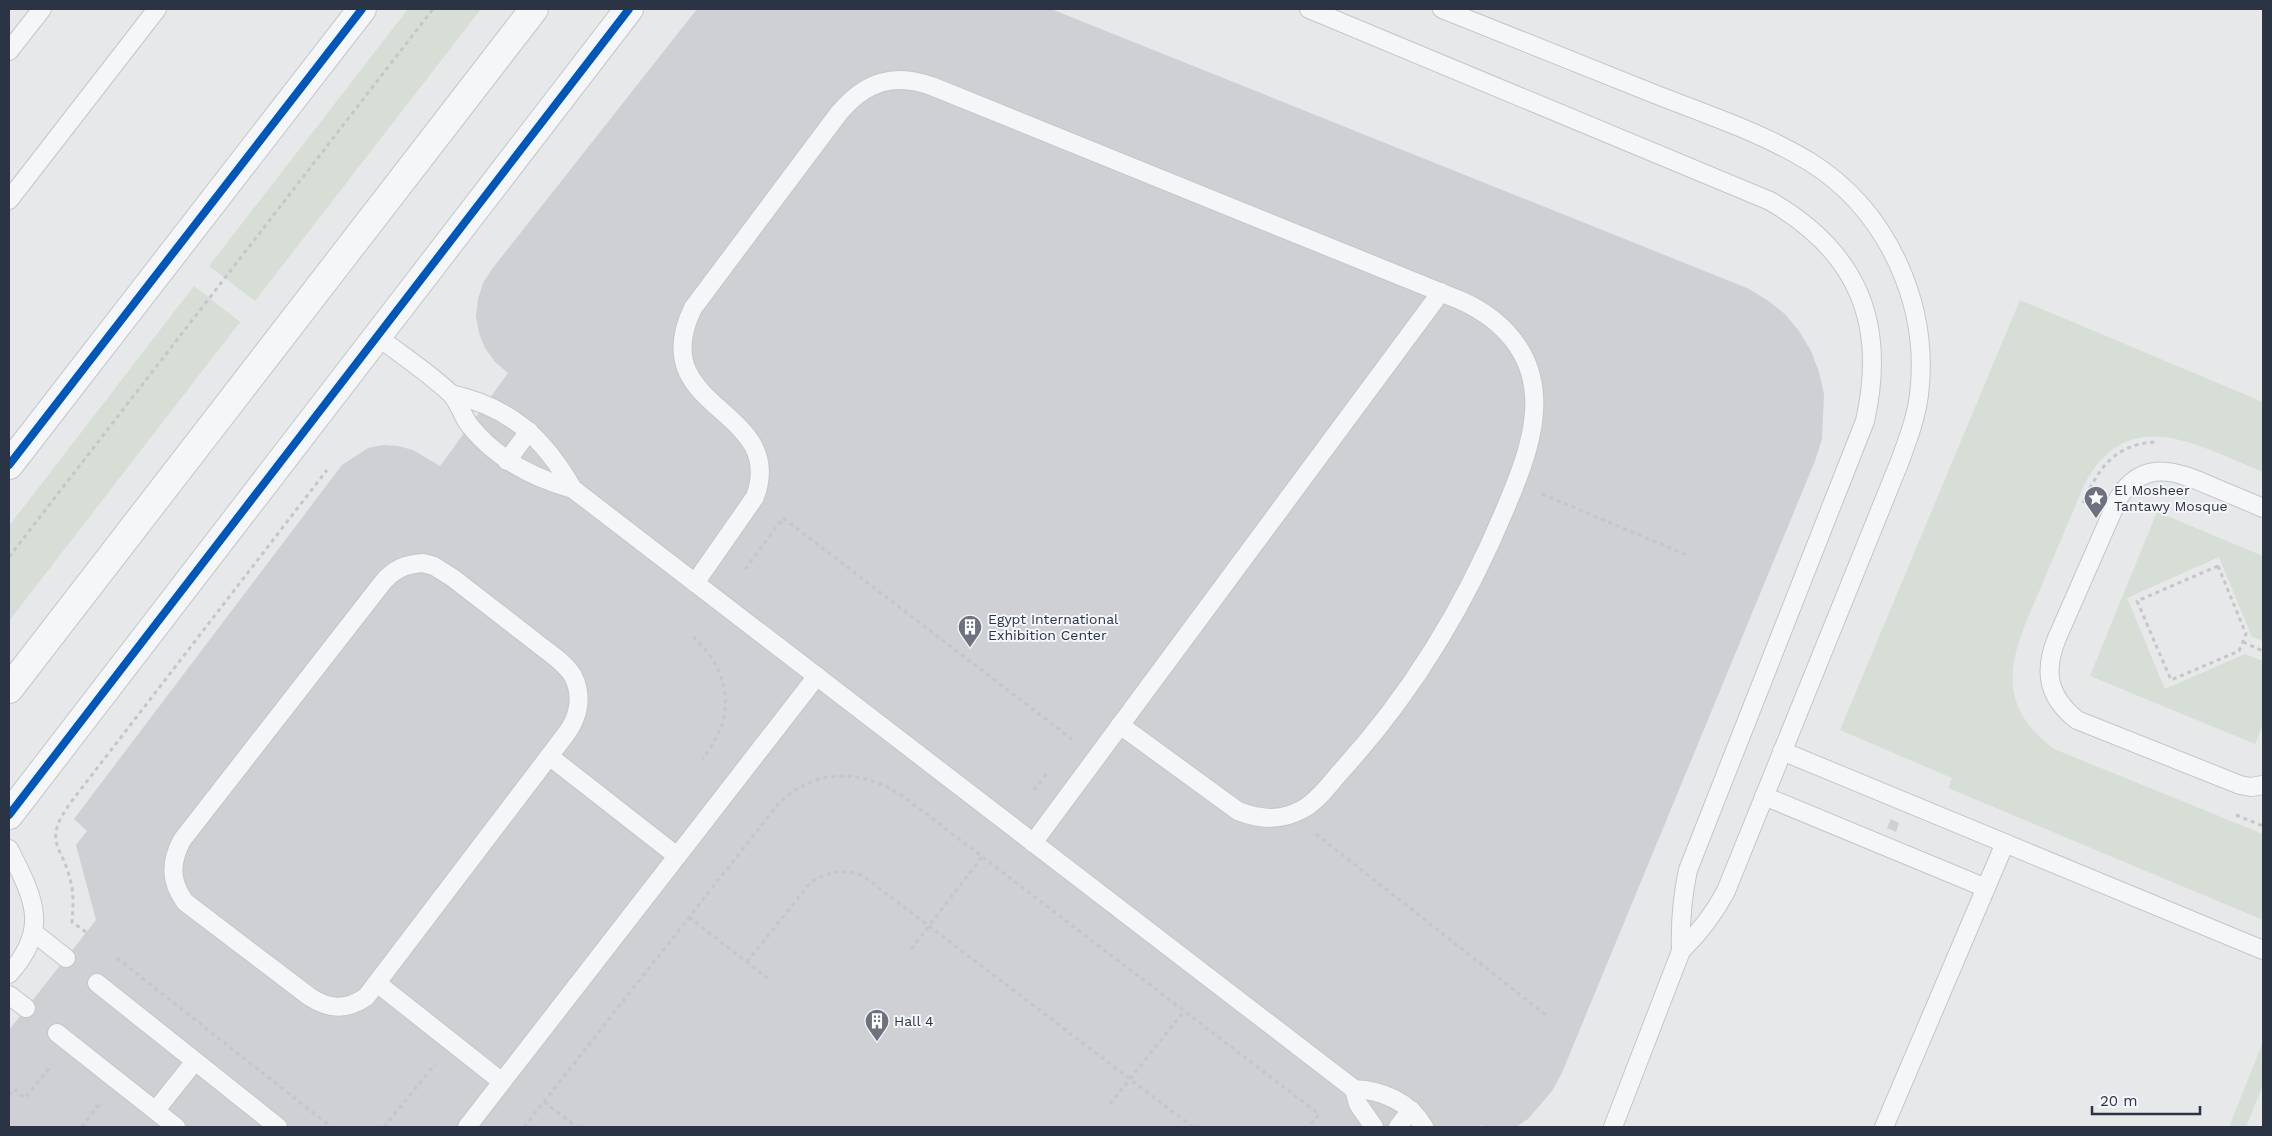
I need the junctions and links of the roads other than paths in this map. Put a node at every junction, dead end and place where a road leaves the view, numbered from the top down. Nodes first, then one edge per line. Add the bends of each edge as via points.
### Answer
1 (42, 9) edge
2 (157, 9) edge
3 (362, 9) edge
4 (534, 9) edge
5 (629, 9) edge
6 (1309, 9) edge
7 (1442, 9) edge
8 (9, 51) edge
9 (9, 200) edge
10 (1441, 292) junction
11 (377, 336) junction
12 (451, 394) junction
13 (529, 430) junction
14 (507, 461) junction
15 (9, 465) edge
16 (573, 489) junction
17 (2263, 508) edge
18 (695, 583) junction
19 (817, 676) junction
20 (9, 689) edge
21 (1120, 725) junction
22 (1782, 751) junction
23 (549, 756) junction
24 (2263, 785) edge
25 (1764, 796) junction
26 (9, 815) edge
27 (1033, 842) junction
28 (2005, 843) junction
29 (9, 849) edge
30 (677, 856) junction
31 (1986, 888) junction
32 (33, 932) junction
33 (2263, 950) edge
34 (1681, 951) junction
35 (66, 958) dead end
36 (9, 974) edge
37 (97, 983) dead end
38 (377, 984) junction
39 (9, 994) edge
40 (26, 1008) dead end
41 (57, 1033) dead end
42 (195, 1061) junction
43 (501, 1081) junction
44 (1354, 1089) junction
45 (156, 1110) junction
46 (1410, 1110) junction
47 (176, 1127) edge
48 (278, 1127) edge
49 (467, 1127) edge
50 (1374, 1127) edge
51 (1398, 1127) edge
52 (1424, 1127) edge
53 (1613, 1127) edge
54 (1884, 1127) edge

1 - 8 lane
2 - 9 lane
3 - 15 street
4 - 20 street
5 - 11 street
6 - 34 lane via 1770,201 1818,234 1837,255 1864,307 1874,364 1865,421 1688,870 1682,896
7 - 22 lane via 1789,150 1838,182 1862,206 1899,263 1918,328 1921,362 1912,429
10 - 18 lane via 934,86 905,79 874,84 849,101 839,113 693,308 685,324 683,358 689,374 697,389 751,440 761,468 755,497
10 - 21 lane
10 - 21 lane via 1481,310 1512,337 1530,374 1534,415 1516,483 1490,546 1434,650 1401,698 1365,745 1316,798 1292,815 1279,818 1251,817 1238,811
11 - 12 lane
11 - 26 street
12 - 13 lane via 497,409
12 - 14 lane via 470,425
13 - 14 lane
13 - 16 lane via 546,448
14 - 16 lane via 550,483
16 - 18 lane
17 - 24 lane via 2178,472 2154,471 2133,481 2118,499 2051,652 2049,668 2050,684 2056,698 2077,720 2240,785
18 - 19 lane
19 - 27 lane
19 - 30 lane
21 - 27 lane
22 - 25 lane
22 - 28 lane
23 - 30 lane
23 - 38 lane
23 - 38 lane via 573,724 577,713 577,688 566,666 444,571 434,566 411,564 390,574 383,582 182,840 173,860 172,872 174,883 185,902 302,991 320,1004 332,1008 345,1007 366,997
25 - 31 lane
25 - 34 lane via 1726,891 1699,933
27 - 44 lane
28 - 31 lane
28 - 33 lane
29 - 32 lane via 33,899
30 - 43 lane
31 - 54 lane
32 - 35 lane
32 - 36 lane via 20,962
34 - 53 lane
37 - 42 lane
38 - 43 lane
39 - 40 lane
41 - 45 lane
42 - 45 lane
42 - 48 lane
43 - 49 lane
44 - 46 lane via 1370,1089 1384,1094
44 - 50 lane via 1358,1104
45 - 47 lane
46 - 51 lane
46 - 52 lane

